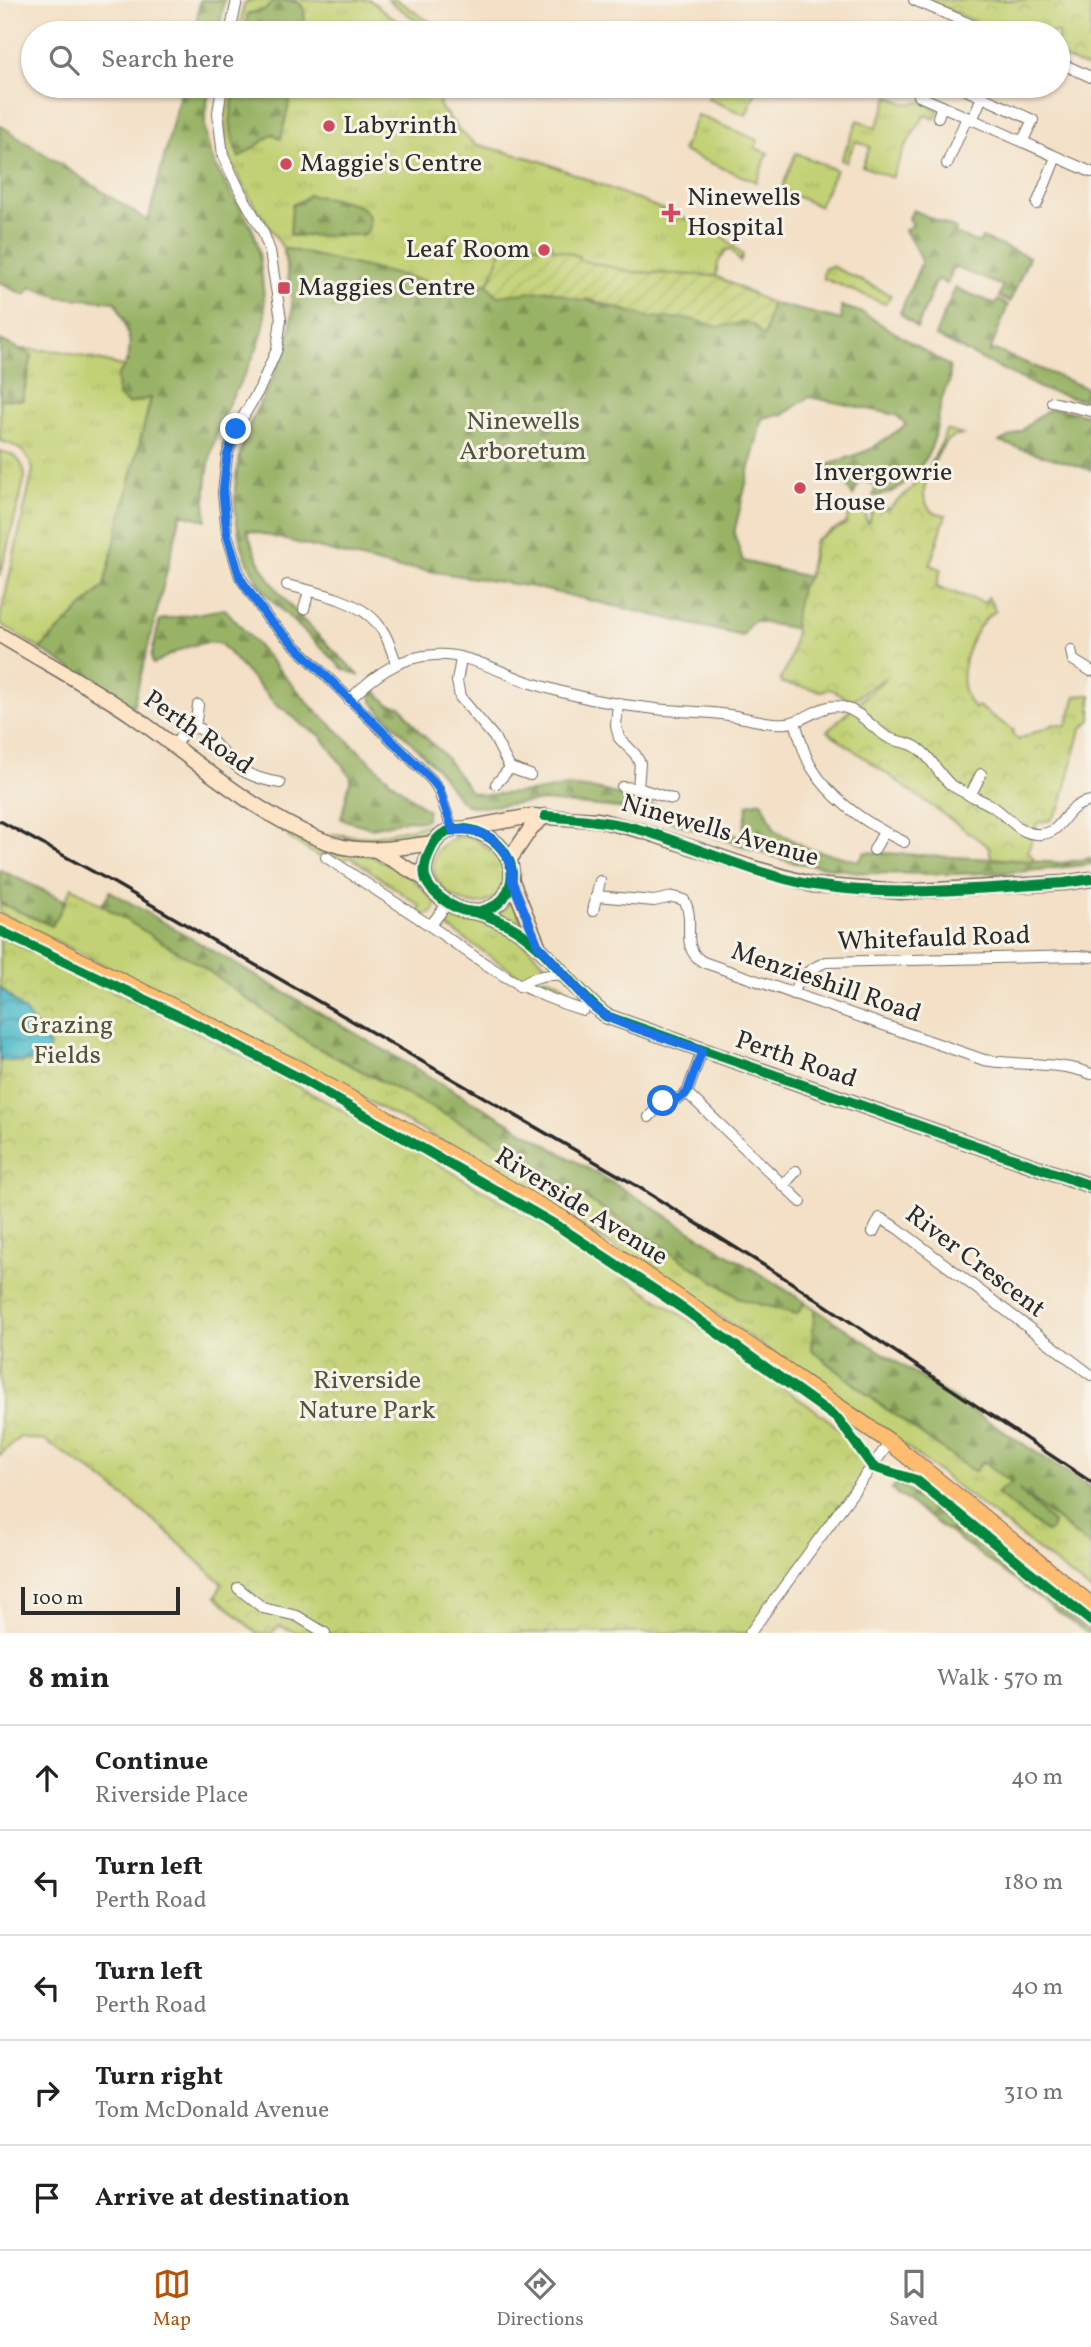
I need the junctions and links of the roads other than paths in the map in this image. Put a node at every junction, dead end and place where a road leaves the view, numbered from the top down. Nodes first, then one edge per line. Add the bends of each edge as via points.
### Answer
1 (237, 0) edge
2 (914, 0) edge
3 (233, 21) edge
4 (962, 21) edge
5 (1070, 67) edge
6 (1091, 77) edge
7 (220, 98) edge
8 (924, 98) edge
9 (981, 98) edge
10 (984, 98) edge
11 (942, 106) junction
12 (938, 117) dead end
13 (969, 119) junction
14 (1022, 142) junction
15 (1056, 157) junction
16 (947, 164) dead end
17 (1091, 172) edge
18 (1037, 204) dead end
19 (1052, 402) dead end
20 (1091, 411) edge
21 (287, 585) dead end
22 (309, 591) junction
23 (304, 608) dead end
24 (0, 635) edge
25 (1071, 650) dead end
26 (461, 659) junction
27 (396, 663) junction
28 (1091, 671) edge
29 (349, 701) junction
30 (618, 704) junction
31 (198, 705) dead end
32 (795, 722) junction
33 (195, 727) junction
34 (173, 747) junction
35 (510, 768) junction
36 (981, 774) dead end
37 (530, 775) dead end
38 (280, 783) dead end
39 (496, 783) dead end
40 (622, 787) dead end
41 (638, 788) junction
42 (970, 796) junction
43 (672, 799) dead end
44 (1091, 801) edge
45 (545, 817) junction
46 (459, 829) junction
47 (884, 832) junction
48 (904, 842) dead end
49 (433, 844) junction
50 (376, 850) junction
51 (874, 850) dead end
52 (326, 857) dead end
53 (510, 859) junction
54 (425, 879) junction
55 (1091, 879) edge
56 (512, 881) junction
57 (600, 881) dead end
58 (596, 896) junction
59 (448, 903) junction
60 (593, 911) dead end
61 (477, 912) junction
62 (0, 920) edge
63 (430, 926) junction
64 (538, 945) junction
65 (1091, 957) edge
66 (564, 975) junction
67 (519, 986) junction
68 (793, 994) junction
69 (583, 1010) dead end
70 (702, 1051) junction
71 (1091, 1074) edge
72 (687, 1093) junction
73 (649, 1117) dead end
74 (796, 1171) dead end
75 (783, 1186) junction
76 (1091, 1186) edge
77 (801, 1202) dead end
78 (873, 1232) dead end
79 (1091, 1375) edge
80 (890, 1442) junction
81 (238, 1588) dead end
82 (1091, 1605) edge
83 (324, 1633) edge
84 (750, 1633) edge

1 - 3 street
2 - 4 street
5 - 6 street
7 - 29 street via 223,156 270,251 281,319 277,349 227,456 223,493 227,534 240,578 268,619
8 - 11 street
9 - 13 street
10 - 14 street via 1033,120
11 - 12 street
11 - 13 street
13 - 14 street
13 - 16 street
14 - 15 street
15 - 17 street
15 - 18 street
19 - 20 street
21 - 22 street
22 - 23 street
22 - 27 street via 366,613 386,637
24 - 34 street, Perth Road via 131,715
25 - 28 street via 1073,660
26 - 27 street via 439,654
26 - 30 street via 535,684
26 - 35 street via 460,697 494,737
27 - 29 street
29 - 46 street via 432,780
30 - 32 street
30 - 41 street via 619,738 640,763
31 - 33 street
32 - 42 street via 822,708 847,708 889,738 916,746 950,784
32 - 47 street via 812,768 826,786
33 - 34 street via 185,731
33 - 38 street via 234,766 253,777
34 - 50 street, Perth Road via 289,826 335,845
35 - 37 street
35 - 39 street
36 - 42 street
40 - 41 street
41 - 43 street
42 - 44 street via 993,806 1018,828 1037,835 1051,833 1068,811
45 - 46 street, Ninewells Avenue
45 - 53 street via 531,828
45 - 55 street, Ninewells Avenue via 598,820 643,831 813,885 900,892
46 - 49 street, Perth Road via 441,834
46 - 53 street via 481,833
47 - 48 street
47 - 51 street
49 - 50 street, Perth Road
49 - 54 street
50 - 54 street, Perth Road
52 - 63 street
53 - 56 street, Perth Road
54 - 59 street, Perth Road
56 - 61 street via 506,897 494,908
56 - 64 street, Perth Road
57 - 58 street
58 - 60 street
58 - 68 street, Menzieshill Road via 684,900 694,957
59 - 61 street, Perth Road
59 - 63 street
61 - 64 street, Perth Road
62 - 80 main road, Riverside Avenue via 300,1070 563,1219
63 - 67 street
64 - 66 street, Perth Road
65 - 68 street, Whitefauld Road via 826,962 803,975
66 - 67 street via 547,974
66 - 70 street, Perth Road via 606,1016
67 - 69 street
68 - 71 street, Menzieshill Road via 984,1060
70 - 72 street
70 - 76 street, Perth Road
72 - 73 street via 663,1101
72 - 75 street
74 - 75 street
75 - 77 street
78 - 79 street, River Crescent via 880,1218 897,1227
80 - 82 main road, Riverside Avenue
80 - 84 street
81 - 83 street via 263,1608 297,1616

